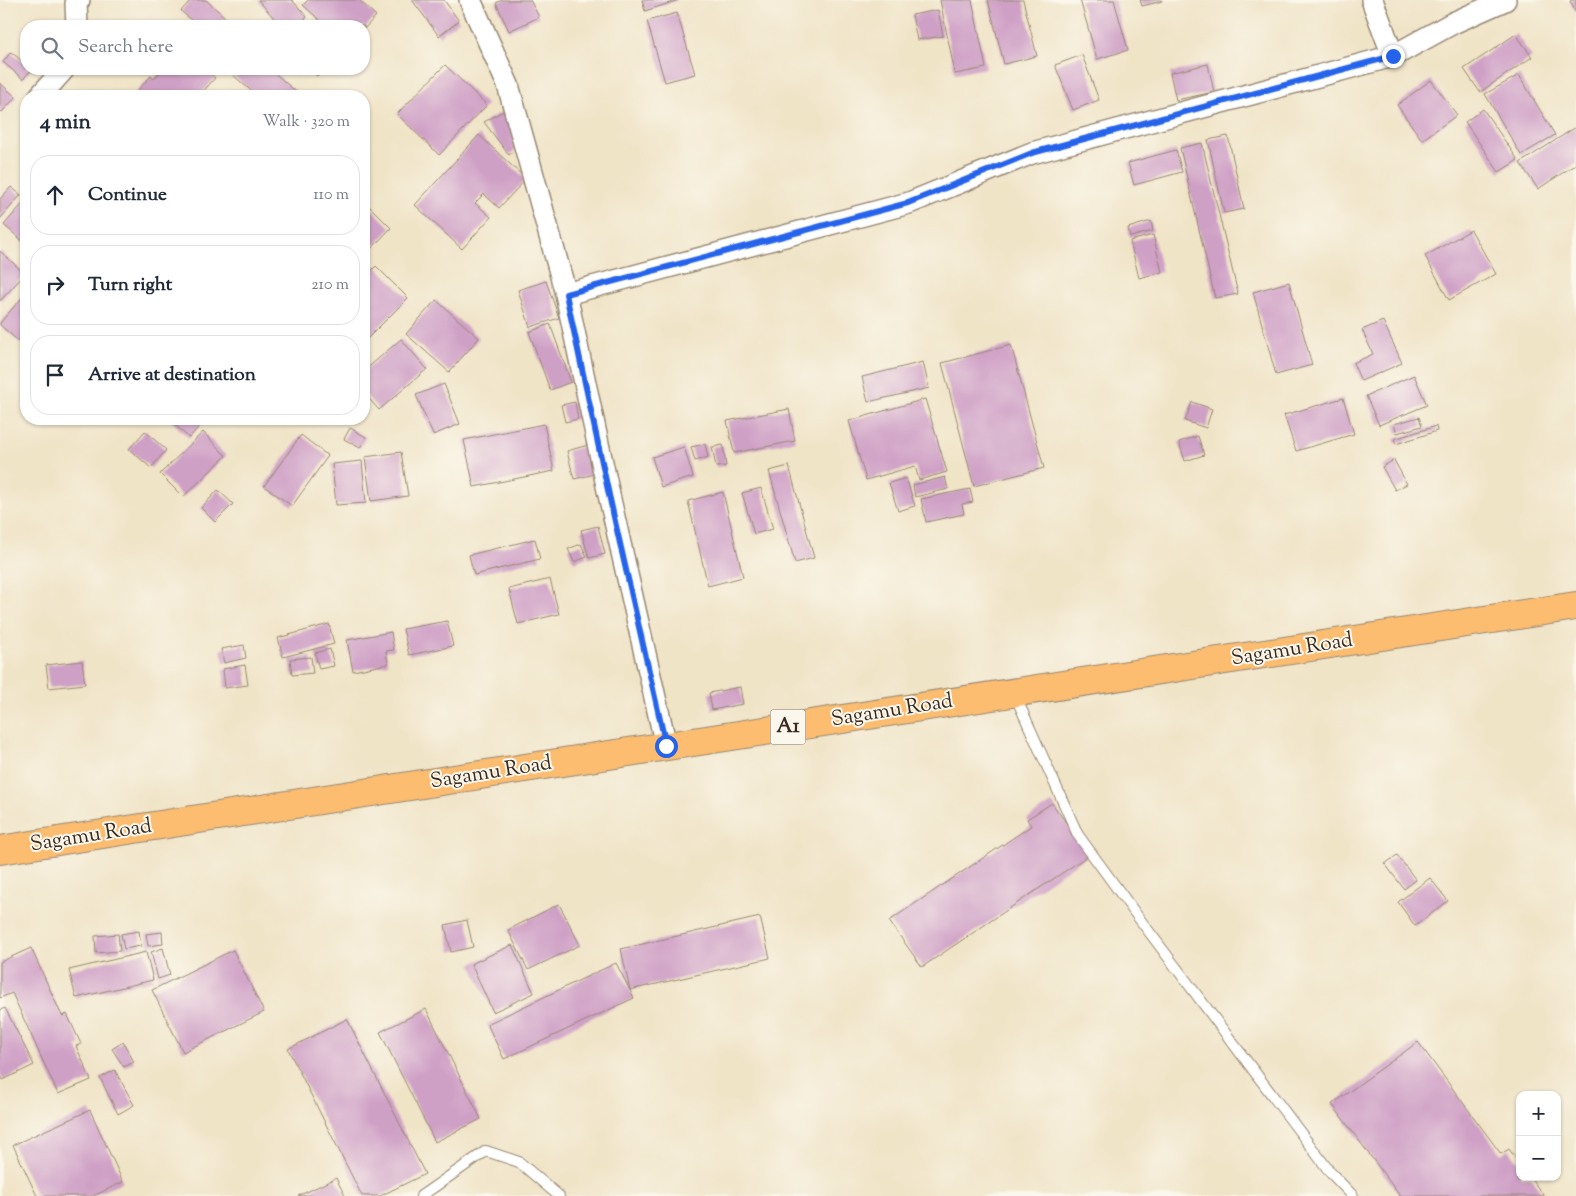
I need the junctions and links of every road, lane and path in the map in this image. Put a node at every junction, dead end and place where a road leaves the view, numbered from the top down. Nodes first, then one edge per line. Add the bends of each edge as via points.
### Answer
1 (79, 0) edge
2 (470, 0) edge
3 (1372, 0) edge
4 (1505, 0) edge
5 (77, 20) edge
6 (1393, 56) junction
7 (59, 75) edge
8 (45, 90) edge
9 (566, 294) junction
10 (1576, 606) edge
11 (1014, 693) junction
12 (666, 746) junction
13 (0, 850) edge
14 (421, 1196) edge
15 (559, 1196) edge
16 (1353, 1196) edge

1 - 5 street via 76,3
2 - 9 street via 508,85
3 - 6 street
4 - 6 street via 1453,23
6 - 9 street via 1032,153 908,203
7 - 8 street
9 - 12 street
10 - 11 highway, Sagamu Road / A1
11 - 12 highway, Sagamu Road / A1
11 - 16 lane via 1078,835 1330,1172
12 - 13 highway, Sagamu Road / A1
14 - 15 lane via 486,1152 519,1162

